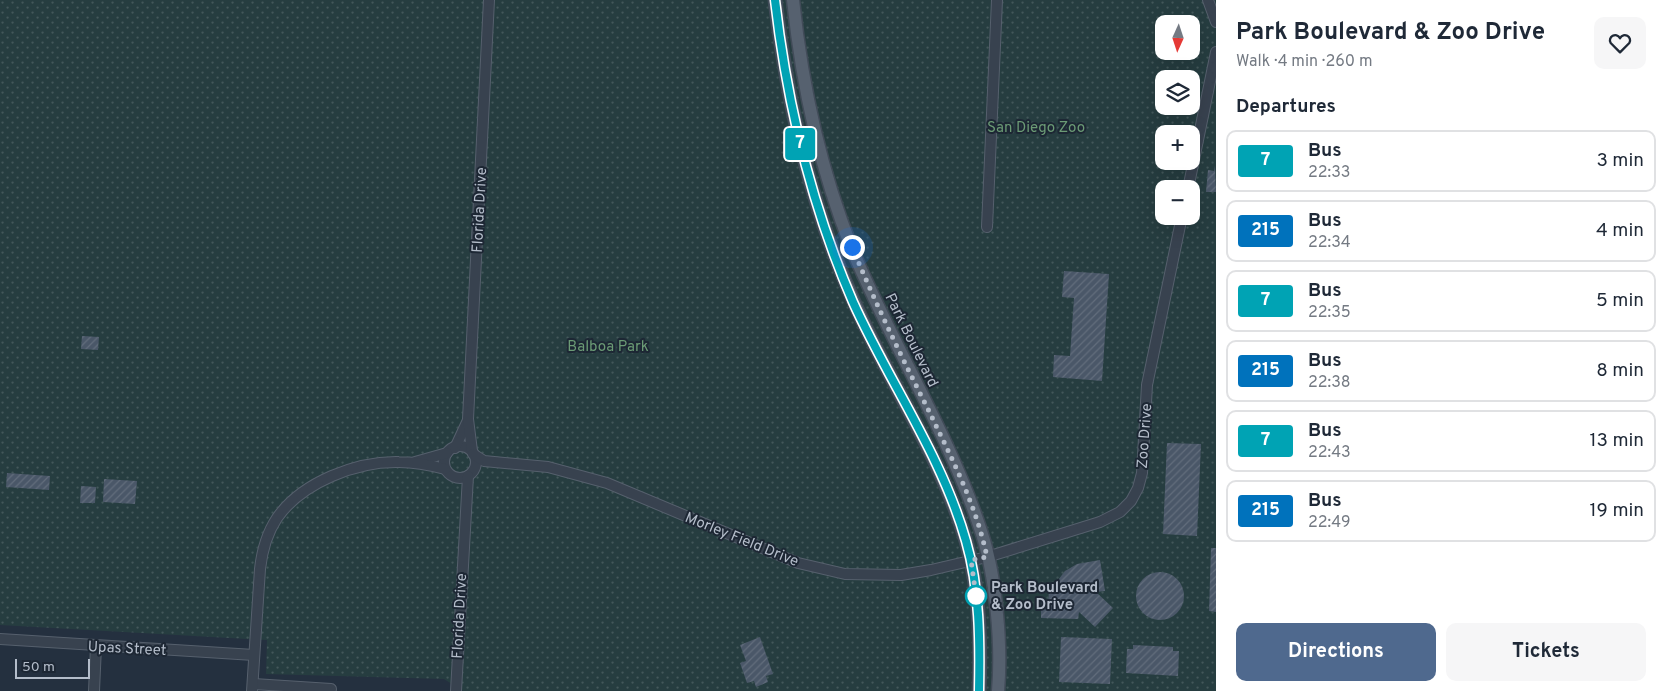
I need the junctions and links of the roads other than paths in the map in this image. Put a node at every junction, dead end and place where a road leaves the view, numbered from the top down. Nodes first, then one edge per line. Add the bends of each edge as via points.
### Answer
1 (489, 0) edge
2 (775, 0) edge
3 (793, 0) edge
4 (997, 0) edge
5 (1208, 0) edge
6 (1216, 22) edge
7 (1216, 52) edge
8 (1190, 180) edge
9 (1180, 225) edge
10 (987, 227) dead end
11 (468, 419) junction
12 (451, 450) junction
13 (473, 453) junction
14 (414, 463) junction
15 (502, 463) junction
16 (449, 472) junction
17 (470, 473) junction
18 (466, 510) junction
19 (987, 557) junction
20 (971, 560) junction
21 (0, 640) edge
22 (96, 646) junction
23 (254, 655) junction
24 (252, 688) edge
25 (331, 688) dead end
26 (94, 691) edge
27 (456, 691) edge
28 (979, 691) edge
29 (998, 691) edge

1 - 11 street, Florida Drive
2 - 20 main road via 790,104 813,195 854,302 946,484
3 - 19 main road, Park Boulevard via 806,98 830,189 872,294 961,476 983,536
4 - 10 street
5 - 6 street
7 - 8 street
9 - 19 street, Zoo Drive via 1147,385 1142,473 1131,501 1110,518
11 - 12 street, Florida Drive
11 - 13 street, Florida Drive
12 - 13 street via 467,448
12 - 14 street
12 - 16 street via 444,458
13 - 15 street, Morley Field Drive via 484,461
13 - 17 street via 476,458
14 - 16 street
14 - 23 street via 359,467 325,480 294,500 277,518 263,550
15 - 17 street, Morley Field Drive
15 - 20 street, Morley Field Drive via 548,467 607,483 798,563 845,574 901,575
16 - 17 street
16 - 18 street, Florida Drive via 459,484
17 - 18 street, Florida Drive
18 - 27 street, Florida Drive
19 - 20 street, Morley Field Drive
19 - 29 main road, Park Boulevard via 998,631
20 - 28 main road via 978,620
21 - 22 street, Upas Street
22 - 23 street, Upas Street
22 - 26 street
23 - 24 street
24 - 25 street

